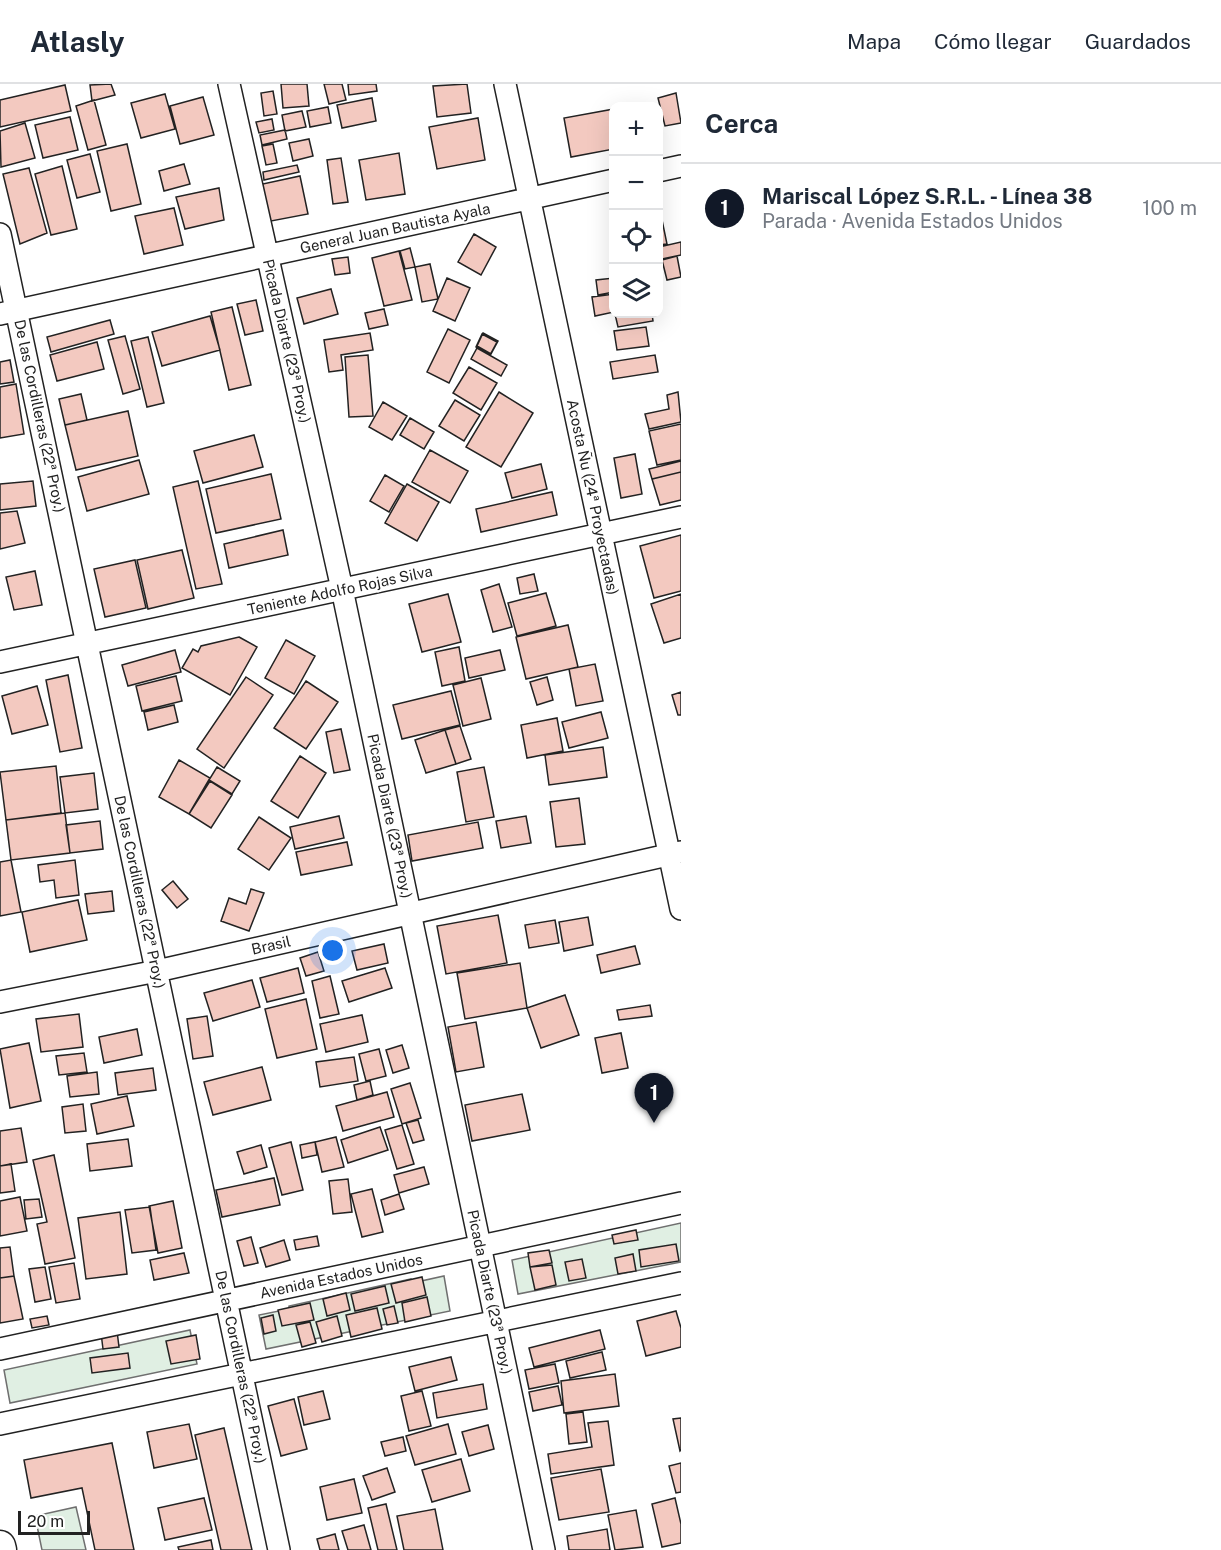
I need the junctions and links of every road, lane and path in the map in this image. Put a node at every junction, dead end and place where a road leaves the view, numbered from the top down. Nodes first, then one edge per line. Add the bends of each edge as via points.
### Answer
1 (229, 84) edge
2 (505, 84) edge
3 (681, 166) edge
4 (663, 170) edge
5 (609, 181) edge
6 (530, 199) junction
7 (0, 234) edge
8 (267, 255) junction
9 (9, 312) edge
10 (681, 517) edge
11 (601, 534) junction
12 (342, 589) junction
13 (88, 644) junction
14 (0, 663) edge
15 (675, 853) edge
16 (681, 909) edge
17 (411, 914) junction
18 (157, 971) junction
19 (0, 1002) edge
20 (681, 1203) edge
21 (480, 1246) junction
22 (681, 1283) edge
23 (227, 1301) junction
24 (496, 1321) junction
25 (0, 1350) edge
26 (242, 1374) junction
27 (0, 1424) edge
28 (279, 1550) edge
29 (544, 1550) edge

1 - 8 street, Picada Diarte (23ª Proy.)
2 - 6 street, Acosta Ñu (24ª Proyectadas)
3 - 4 street
5 - 6 street, General Juan Bautista Ayala
6 - 8 street, General Juan Bautista Ayala
6 - 11 street, Acosta Ñu (24ª Proyectadas)
7 - 9 street, De las Cordilleras (22ª Proy.)
8 - 9 street, General Juan Bautista Ayala
8 - 12 street, Picada Diarte (23ª Proy.)
9 - 13 street, De las Cordilleras (22ª Proy.)
10 - 11 street, Teniente Adolfo Rojas Silva
11 - 12 street, Teniente Adolfo Rojas Silva
11 - 15 street, Acosta Ñu (24ª Proyectadas)
12 - 13 street, Teniente Adolfo Rojas Silva
12 - 17 street, Picada Diarte (23ª Proy.)
13 - 14 street, Teniente Adolfo Rojas Silva
13 - 18 street, De las Cordilleras (22ª Proy.)
15 - 16 street, Acosta Ñu (24ª Proyectadas)
15 - 17 street, Brasil
17 - 18 street, Brasil
17 - 21 street, Picada Diarte (23ª Proy.)
18 - 19 street, Brasil
18 - 23 street, De las Cordilleras (22ª Proy.)
20 - 21 street, Avenida Estados Unidos
21 - 23 street, Avenida Estados Unidos
21 - 24 street, Picada Diarte (23ª Proy.)
22 - 24 street
23 - 25 street, Avenida Estados Unidos
23 - 26 street, De las Cordilleras (22ª Proy.)
24 - 26 street
24 - 29 street, Picada Diarte (23ª Proy.)
26 - 27 street
26 - 28 street, De las Cordilleras (22ª Proy.)

